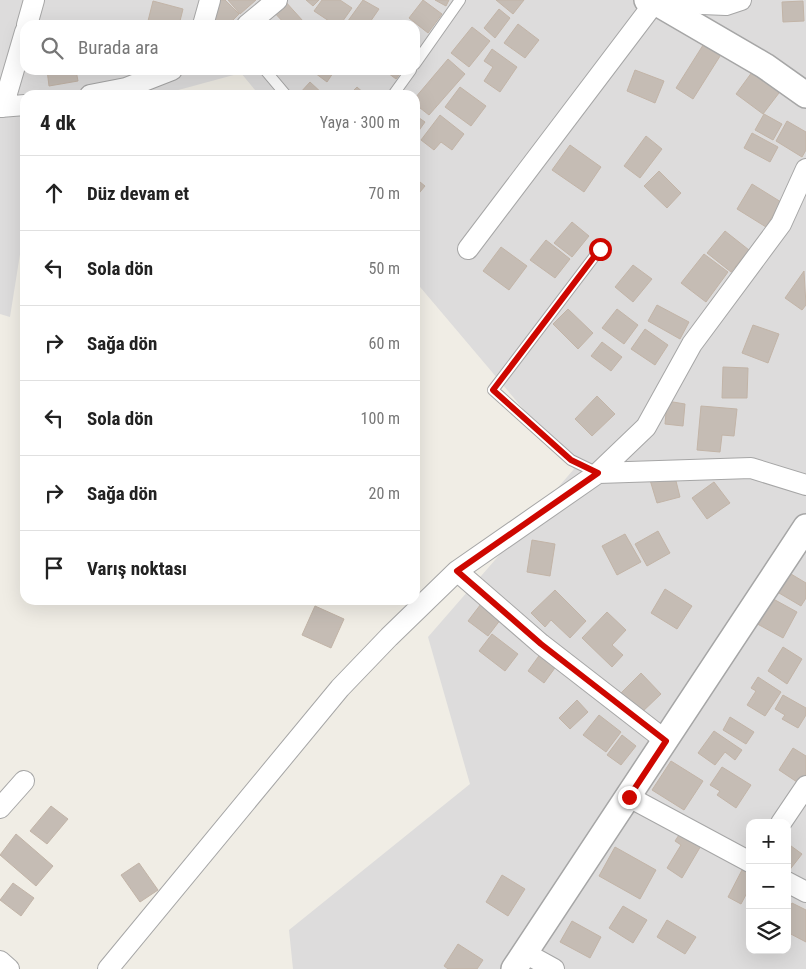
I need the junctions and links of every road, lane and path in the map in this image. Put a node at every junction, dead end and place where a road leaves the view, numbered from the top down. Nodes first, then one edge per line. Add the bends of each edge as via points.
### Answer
1 (34, 0) edge
2 (210, 0) edge
3 (277, 0) edge
4 (460, 0) edge
5 (741, 0) edge
6 (651, 1) edge
7 (28, 20) edge
8 (204, 20) edge
9 (253, 20) edge
10 (20, 48) edge
11 (420, 57) edge
12 (159, 75) edge
13 (269, 75) edge
14 (408, 75) edge
15 (116, 90) edge
16 (282, 90) edge
17 (397, 90) edge
18 (806, 95) edge
19 (20, 106) edge
20 (2, 107) edge
21 (806, 169) edge
22 (468, 249) dead end
23 (600, 249) dead end
24 (598, 473) junction
25 (806, 485) edge
26 (806, 527) edge
27 (457, 571) junction
28 (666, 741) junction
29 (24, 781) dead end
30 (806, 786) edge
31 (629, 797) junction
32 (0, 808) edge
33 (784, 819) edge
34 (746, 860) edge
35 (791, 884) edge
36 (806, 892) edge
37 (0, 961) edge
38 (520, 961) edge
39 (9, 969) edge
40 (108, 969) edge
41 (554, 969) edge

1 - 7 street
2 - 8 street
3 - 9 street
4 - 11 lane
5 - 6 street via 726,5
6 - 18 street via 766,66
6 - 22 street
10 - 20 street
12 - 15 street
13 - 16 lane
14 - 17 lane
19 - 20 street
21 - 24 street via 781,224 692,344 646,427
23 - 24 lane via 493,390 571,460
24 - 25 street via 751,468
24 - 27 street
26 - 28 street
27 - 28 street via 541,644
27 - 40 street via 340,688
28 - 31 street
29 - 32 street
30 - 33 street
31 - 34 street
31 - 38 street
35 - 36 street
37 - 39 street
38 - 41 street

